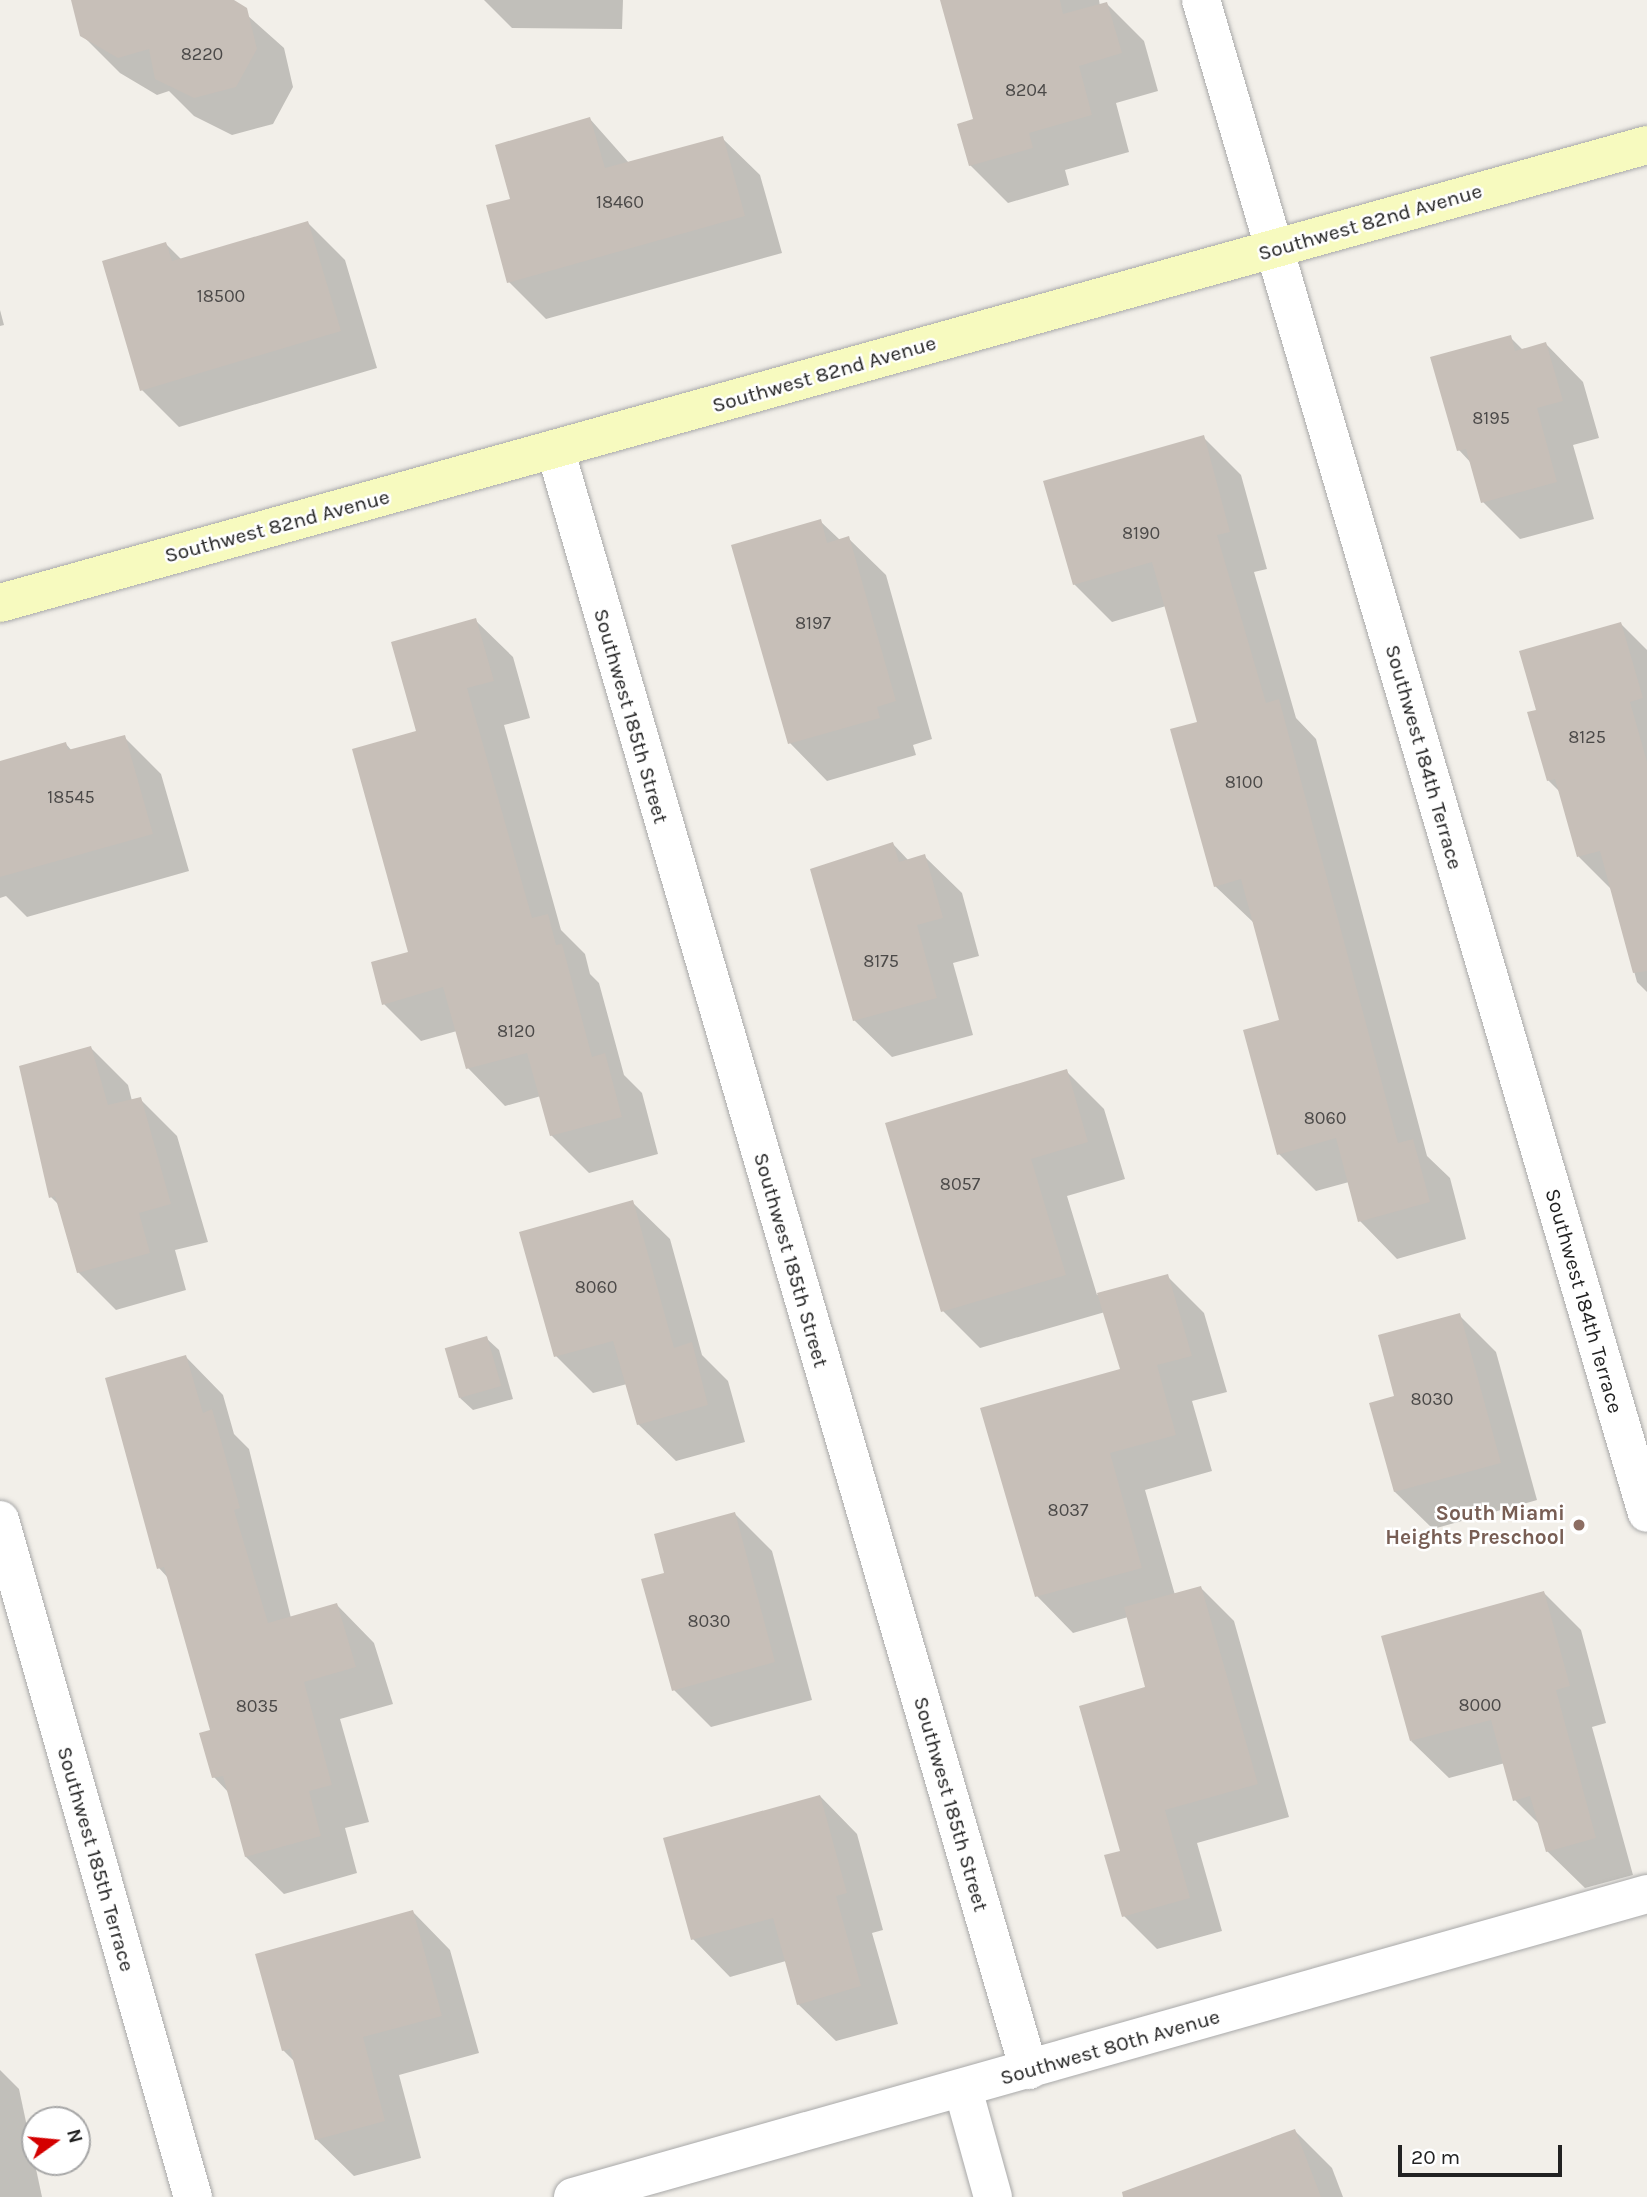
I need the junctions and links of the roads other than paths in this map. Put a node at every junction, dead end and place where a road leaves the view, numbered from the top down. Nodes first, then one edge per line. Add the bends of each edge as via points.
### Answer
1 (1201, 0) edge
2 (1647, 145) edge
3 (1273, 249) junction
4 (555, 449) junction
5 (0, 603) edge
6 (1647, 1513) edge
7 (0, 1520) edge
8 (1647, 1894) edge
9 (1029, 2070) junction
10 (963, 2089) junction
11 (193, 2197) edge
12 (573, 2197) edge
13 (993, 2197) edge

1 - 3 street, Southwest 184th Terrace
2 - 3 street, Southwest 82nd Avenue
3 - 4 street, Southwest 82nd Avenue
3 - 6 street, Southwest 184th Terrace
4 - 5 street, Southwest 82nd Avenue
4 - 9 street, Southwest 185th Street
7 - 11 street, Southwest 185th Terrace
8 - 9 street, Southwest 80th Avenue
9 - 10 street, Southwest 80th Avenue
10 - 12 street, Southwest 80th Avenue
10 - 13 street

